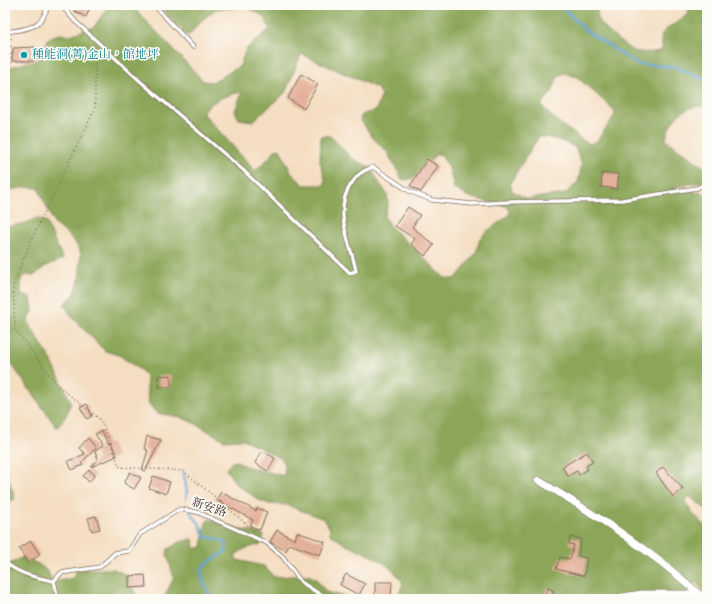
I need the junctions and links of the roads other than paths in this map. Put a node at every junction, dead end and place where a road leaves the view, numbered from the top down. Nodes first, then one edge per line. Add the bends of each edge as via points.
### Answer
1 (7, 5) edge
2 (48, 5) edge
3 (61, 5) edge
4 (154, 5) edge
5 (5, 8) edge
6 (6, 32) edge
7 (193, 47) dead end
8 (707, 183) edge
9 (538, 480) dead end
10 (5, 562) edge
11 (54, 581) junction
12 (58, 599) edge
13 (327, 599) edge
14 (610, 599) edge

1 - 5 lane
2 - 6 lane via 44,16 34,28
3 - 8 lane via 140,81 243,170 350,273 356,270 342,214 345,193 361,171 373,167 409,191 432,200 472,204 622,200 697,188
4 - 7 lane
9 - 14 street via 609,523 669,567 699,594 642,594
10 - 11 lane via 26,574
11 - 12 lane
11 - 13 lane, 新安路 via 61,573 100,567 115,553 130,551 140,534 180,509 197,512 267,543 282,556 301,582

